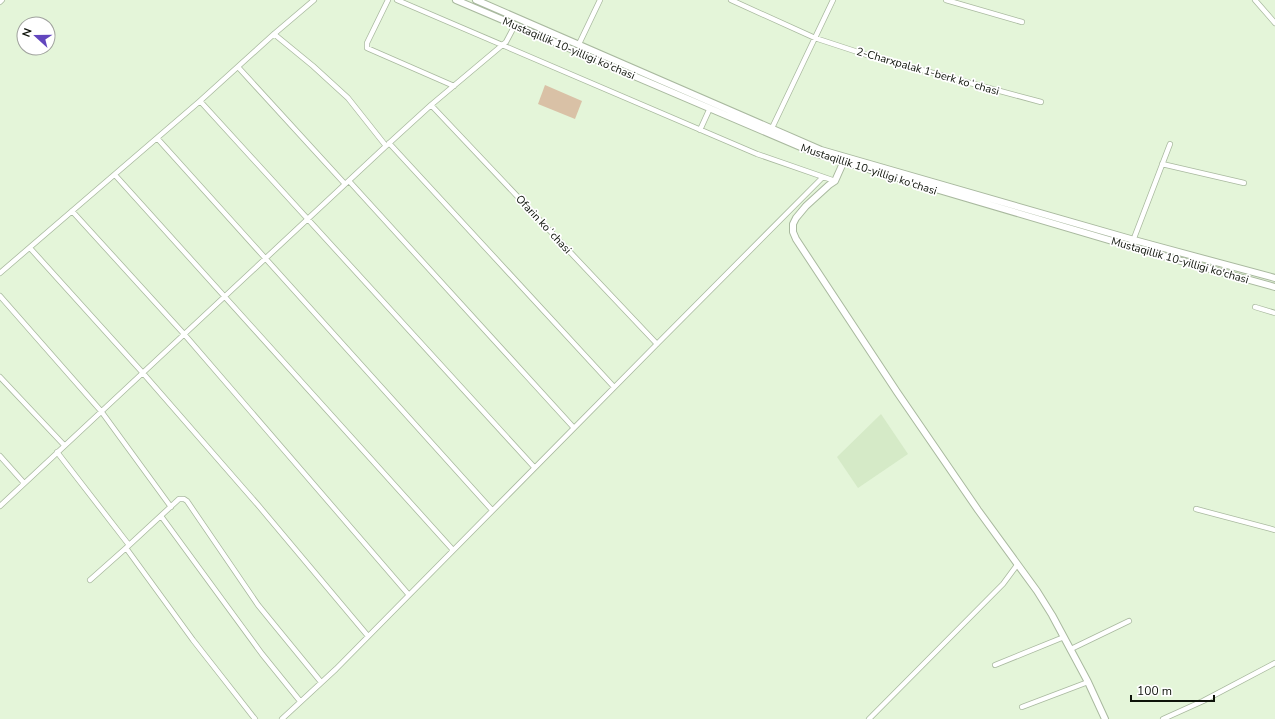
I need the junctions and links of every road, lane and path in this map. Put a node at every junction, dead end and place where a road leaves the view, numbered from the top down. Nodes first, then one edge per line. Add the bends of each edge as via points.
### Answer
1 (2, 0) edge
2 (314, 0) edge
3 (388, 0) edge
4 (397, 0) edge
5 (456, 0) edge
6 (476, 0) edge
7 (600, 0) edge
8 (731, 0) edge
9 (833, 0) edge
10 (946, 0) edge
11 (1255, 0) edge
12 (0, 2) edge
13 (1022, 22) dead end
14 (1275, 23) edge
15 (515, 25) junction
16 (274, 34) junction
17 (815, 38) junction
18 (504, 44) junction
19 (579, 44) junction
20 (238, 67) junction
21 (454, 86) junction
22 (200, 101) junction
23 (1041, 102) dead end
24 (431, 105) junction
25 (709, 111) junction
26 (772, 128) junction
27 (700, 130) junction
28 (157, 138) junction
29 (1170, 144) dead end
30 (388, 145) junction
31 (843, 163) junction
32 (1162, 164) junction
33 (115, 175) junction
34 (823, 177) junction
35 (835, 181) junction
36 (347, 183) junction
37 (1244, 183) dead end
38 (72, 211) junction
39 (308, 220) junction
40 (1134, 240) junction
41 (1131, 246) junction
42 (30, 248) junction
43 (265, 258) junction
44 (0, 273) edge
45 (1275, 278) edge
46 (1275, 287) edge
47 (0, 296) edge
48 (224, 296) junction
49 (1255, 307) dead end
50 (1275, 313) edge
51 (184, 334) junction
52 (657, 344) junction
53 (142, 372) junction
54 (0, 377) edge
55 (614, 387) junction
56 (101, 411) junction
57 (574, 428) junction
58 (64, 445) junction
59 (57, 452) junction
60 (0, 456) edge
61 (534, 467) junction
62 (24, 483) junction
63 (0, 506) edge
64 (171, 507) junction
65 (1196, 509) dead end
66 (492, 510) junction
67 (162, 516) junction
68 (1275, 530) edge
69 (128, 546) junction
70 (453, 550) junction
71 (1017, 565) junction
72 (90, 580) dead end
73 (409, 595) junction
74 (1130, 622) dead end
75 (368, 636) junction
76 (1064, 637) junction
77 (1071, 650) junction
78 (1275, 662) edge
79 (995, 665) dead end
80 (321, 682) junction
81 (1088, 682) junction
82 (300, 701) junction
83 (1022, 707) dead end
84 (255, 719) edge
85 (282, 719) edge
86 (869, 719) edge
87 (1105, 719) edge
88 (1163, 719) edge

1 - 12 street
2 - 16 street
3 - 21 street via 367,42 367,48
4 - 18 street
5 - 15 main road, Mustaqillik 10-yilligi ko'chasi
6 - 19 main road, Mustaqillik 10-yilligi ko'chasi
7 - 19 street
8 - 17 street, 2-Charxpalak 1-berk koʻchasi
9 - 17 street
10 - 13 street
11 - 14 street
15 - 18 street
15 - 25 main road, Mustaqillik 10-yilligi ko'chasi
16 - 20 street
16 - 30 street via 348,98
17 - 23 street, 2-Charxpalak 1-berk koʻchasi via 870,56
17 - 26 street
18 - 21 street
18 - 27 street
19 - 26 main road, Mustaqillik 10-yilligi ko'chasi
20 - 22 street
20 - 36 street
21 - 24 street
22 - 28 street
22 - 39 street
24 - 30 street
24 - 52 street, Ofarin koʻchasi
25 - 27 street
25 - 31 main road, Mustaqillik 10-yilligi ko'chasi
26 - 40 main road, Mustaqillik 10-yilligi ko'chasi via 821,150
27 - 34 street via 757,154
28 - 33 street
28 - 43 street
29 - 32 street
30 - 36 street
30 - 55 street
31 - 35 main road
31 - 41 main road, Mustaqillik 10-yilligi ko'chasi
32 - 37 street
32 - 40 street
33 - 38 street
33 - 48 street
34 - 35 street
34 - 52 street
35 - 71 main road via 796,218 793,224 796,239 897,392
36 - 39 street
36 - 57 street
38 - 42 street
38 - 51 street
39 - 43 street
39 - 61 street
40 - 41 street
40 - 45 main road, Mustaqillik 10-yilligi ko'chasi
41 - 46 main road, Mustaqillik 10-yilligi ko'chasi
42 - 44 street
42 - 53 street
43 - 48 street
43 - 66 street
47 - 56 street
48 - 51 street
48 - 70 street
49 - 50 street
51 - 53 street
51 - 73 street
52 - 55 street
53 - 56 street
53 - 75 street
54 - 58 street
55 - 57 street
56 - 58 street
56 - 64 street
57 - 61 street
58 - 59 street
59 - 62 street
59 - 69 street
60 - 62 street
61 - 66 street
62 - 63 street
64 - 67 street
64 - 80 street via 179,500 187,501 258,605
65 - 68 street
66 - 70 street
67 - 69 street
67 - 82 street via 262,654
69 - 72 street
69 - 84 street via 193,640
70 - 73 street
71 - 76 main road
71 - 86 street via 1003,584
73 - 75 street
74 - 77 street
75 - 80 street
76 - 77 main road
76 - 79 street
77 - 81 main road
78 - 88 street via 1204,701
80 - 82 street
81 - 83 street
81 - 87 main road
82 - 85 street

